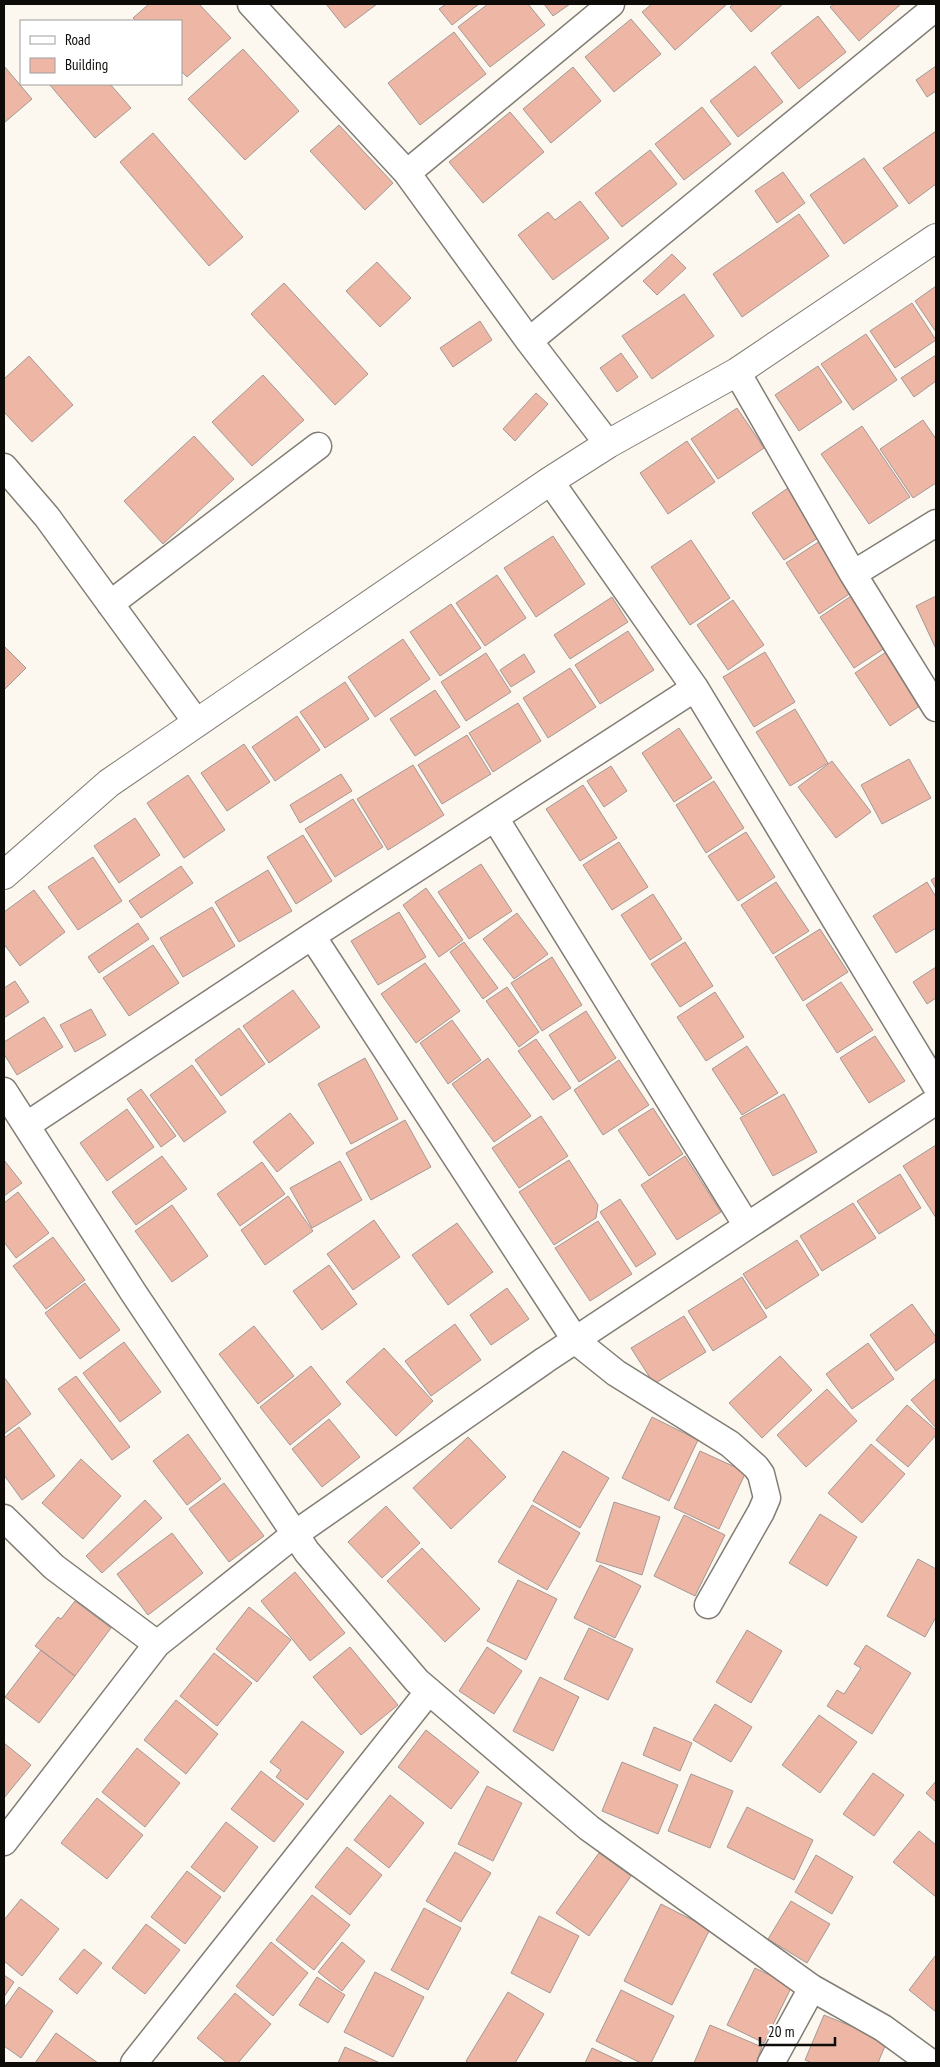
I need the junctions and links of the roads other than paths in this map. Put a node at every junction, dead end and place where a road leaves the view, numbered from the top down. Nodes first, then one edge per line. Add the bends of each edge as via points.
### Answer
1 (252, 4) edge
2 (611, 4) edge
3 (936, 7) edge
4 (407, 173) junction
5 (936, 238) edge
6 (529, 341) junction
7 (737, 372) junction
8 (608, 444) junction
9 (318, 446) dead end
10 (4, 467) edge
11 (550, 481) junction
12 (936, 523) edge
13 (853, 574) junction
14 (110, 604) junction
15 (695, 688) junction
16 (936, 708) edge
17 (197, 723) junction
18 (494, 818) junction
19 (4, 875) edge
20 (312, 936) junction
21 (936, 1086) edge
22 (4, 1091) edge
23 (936, 1102) edge
24 (26, 1125) junction
25 (748, 1226) junction
26 (576, 1341) junction
27 (4, 1518) edge
28 (295, 1534) junction
29 (708, 1605) dead end
30 (157, 1644) junction
31 (429, 1691) junction
32 (4, 1842) edge
33 (812, 1988) junction
34 (134, 2063) edge
35 (771, 2063) edge
36 (930, 2063) edge

1 - 4 street
2 - 4 street
3 - 6 street
4 - 6 street
5 - 7 street
6 - 8 street
7 - 8 street
7 - 13 street
8 - 11 street
9 - 14 street
10 - 14 street via 47,517
11 - 15 street
11 - 17 street
12 - 13 street
13 - 16 street
14 - 17 street
15 - 18 street
15 - 21 street
17 - 19 street via 109,783
18 - 20 street
18 - 25 street
20 - 24 street
20 - 26 street
22 - 24 street
23 - 25 street
24 - 28 street
25 - 26 street
26 - 28 street
26 - 29 street via 616,1373 730,1444 762,1474 766,1498 761,1512
27 - 30 street via 54,1567
28 - 30 street
28 - 31 street via 398,1660
30 - 32 street
31 - 33 street via 589,1828
31 - 34 street
33 - 35 street
33 - 36 street via 884,2028

